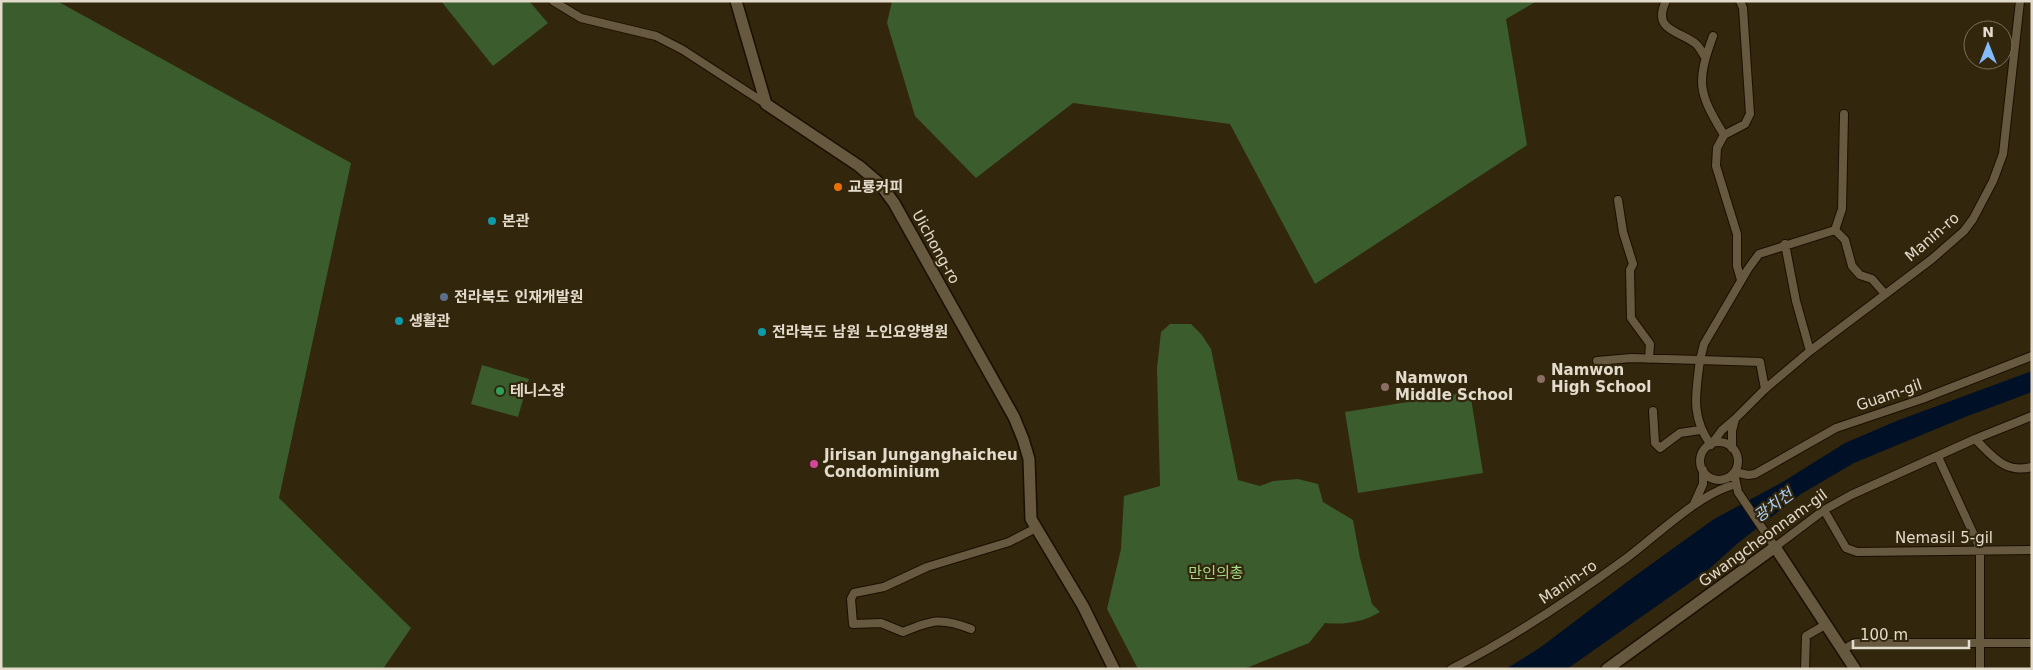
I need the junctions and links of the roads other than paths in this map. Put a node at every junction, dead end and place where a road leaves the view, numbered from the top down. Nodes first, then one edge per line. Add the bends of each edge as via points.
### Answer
1 (553, 1) edge
2 (736, 1) edge
3 (1666, 1) edge
4 (1740, 1) edge
5 (2020, 1) edge
6 (1713, 36) dead end
7 (1705, 57) junction
8 (766, 104) junction
9 (1844, 114) dead end
10 (1724, 135) junction
11 (1618, 200) dead end
12 (1835, 230) junction
13 (1786, 244) junction
14 (1741, 280) junction
15 (1885, 294) junction
16 (1810, 352) junction
17 (2032, 356) edge
18 (1649, 359) junction
19 (1700, 360) junction
20 (1597, 361) dead end
21 (1765, 389) junction
22 (1653, 411) dead end
23 (2032, 416) edge
24 (1735, 419) junction
25 (1700, 430) junction
26 (1975, 439) junction
27 (1710, 445) junction
28 (1732, 448) junction
29 (1938, 457) junction
30 (2032, 467) edge
31 (1703, 470) junction
32 (1736, 470) junction
33 (1722, 480) junction
34 (1730, 486) junction
35 (1714, 492) junction
36 (1738, 492) junction
37 (1692, 508) junction
38 (1824, 510) junction
39 (1036, 528) junction
40 (1773, 544) junction
41 (2032, 550) edge
42 (1980, 552) junction
43 (1824, 625) junction
44 (971, 629) dead end
45 (1979, 642) junction
46 (2032, 643) edge
47 (1842, 650) junction
48 (1114, 669) edge
49 (1451, 669) edge
50 (1607, 669) edge
51 (1805, 669) edge
52 (1855, 669) edge
53 (1980, 669) edge

1 - 8 street, Uichong-ro via 581,18 656,36
2 - 8 street
3 - 7 street via 1662,10 1668,29 1696,44
4 - 10 street via 1750,114 1745,124
5 - 15 street, Manin-ro via 2003,154 1992,181 1964,231
6 - 7 street
7 - 10 street via 1700,80 1704,96
8 - 39 street, Uichong-ro via 860,166 880,184 894,203 1024,438 1031,477 1031,519
9 - 12 street via 1842,209
10 - 14 street via 1717,148 1716,166 1737,234 1737,266
11 - 18 street via 1623,232 1634,264 1630,270 1631,318 1650,344
12 - 13 street
12 - 15 street via 1845,240 1852,266 1860,275 1872,279
13 - 14 street via 1759,254
13 - 16 street via 1796,301
14 - 19 street via 1704,344
15 - 16 street, Manin-ro
16 - 21 street, Manin-ro
17 - 32 street, Guam-gil via 1836,428 1759,471
18 - 19 street
18 - 20 street
19 - 21 street via 1760,362
19 - 25 street via 1695,405
21 - 24 street, Manin-ro
22 - 25 street via 1655,443 1660,448 1680,433
23 - 26 street, Gwangcheonnam-gil
24 - 27 street, Manin-ro
24 - 28 street
25 - 27 street
26 - 29 street, Gwangcheonnam-gil
26 - 30 street via 2001,464 2020,470
27 - 28 street via 1719,442
27 - 31 street via 1701,455
28 - 32 street via 1738,457
29 - 38 street, Gwangcheonnam-gil
29 - 42 street
31 - 33 street via 1708,477
31 - 37 street via 1702,488
32 - 33 street
32 - 36 street
33 - 34 street
33 - 35 street
34 - 35 street
34 - 36 street
35 - 37 street, Manin-ro
36 - 40 street
37 - 49 street, Manin-ro via 1602,576 1495,646
38 - 40 street, Gwangcheonnam-gil
38 - 42 street, Nemasil 5-gil via 1846,548 1857,552
39 - 44 street via 1009,542 927,566 884,587 854,593 851,599 853,624 881,623 903,632 927,623 952,621
39 - 48 street, Uichong-ro via 1083,606
40 - 43 street
40 - 50 street, Gwangcheonnam-gil
41 - 42 street, Nemasil 5-gil
42 - 45 street
43 - 47 street
43 - 51 street via 1806,636
45 - 46 street
45 - 47 street via 1855,643
45 - 53 street
47 - 52 street

